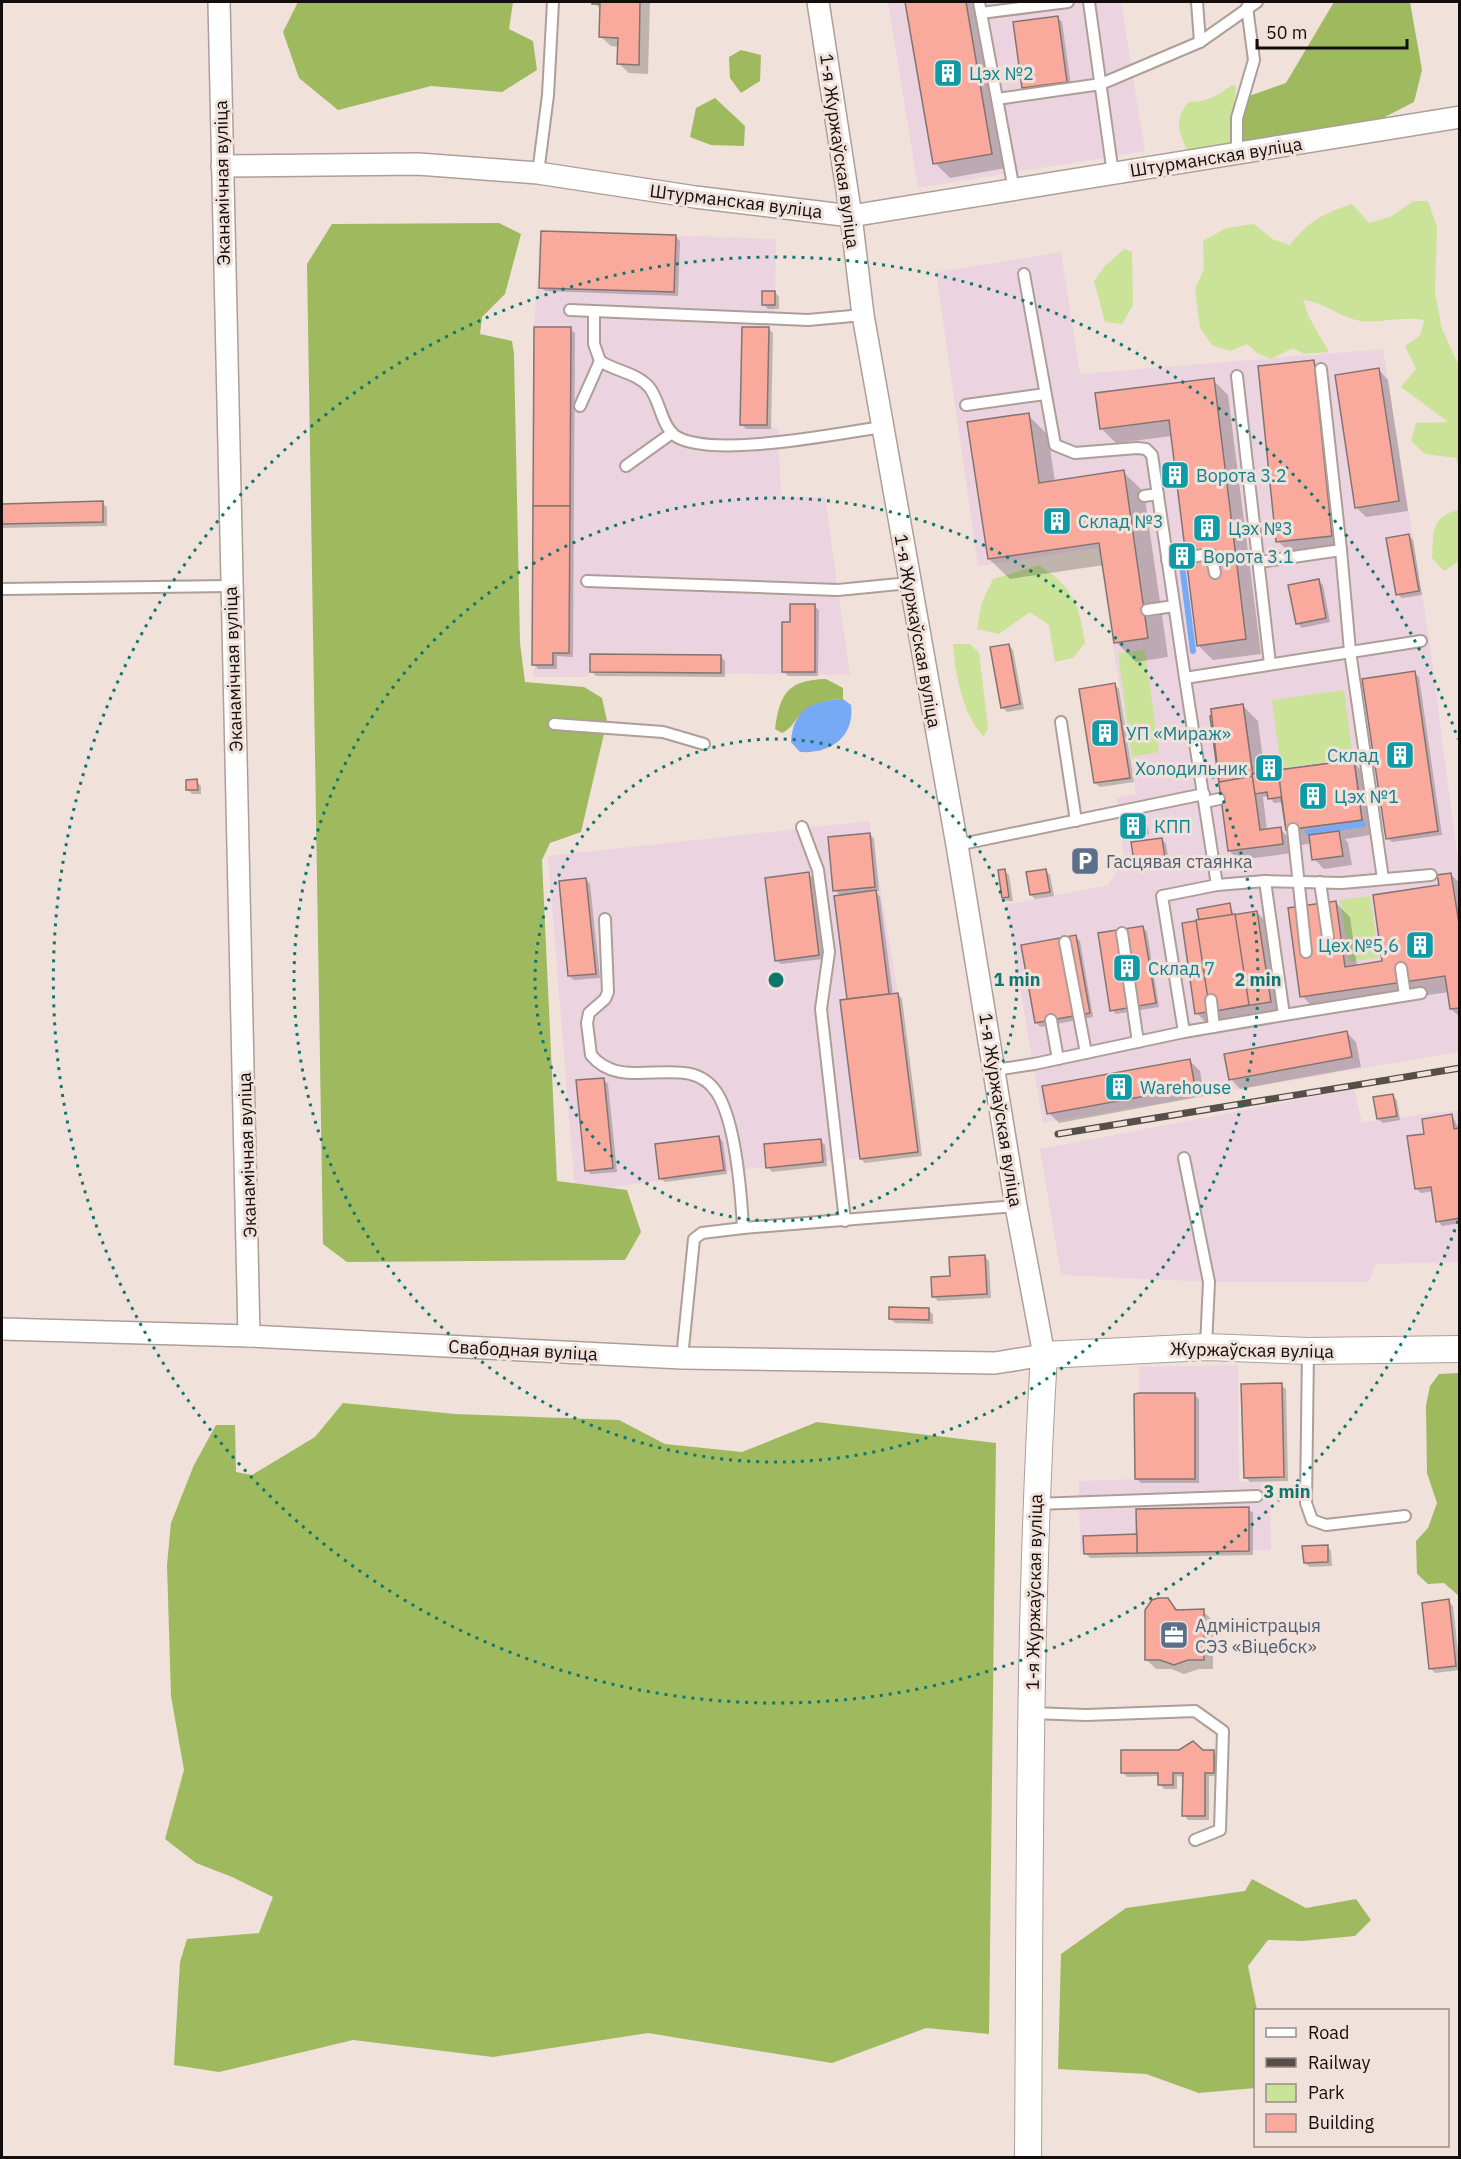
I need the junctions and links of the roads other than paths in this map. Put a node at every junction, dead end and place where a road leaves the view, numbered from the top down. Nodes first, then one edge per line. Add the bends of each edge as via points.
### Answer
1 (219, 2) edge
2 (553, 2) edge
3 (818, 2) edge
4 (979, 2) edge
5 (1068, 2) edge
6 (1089, 2) edge
7 (1197, 2) edge
8 (1257, 2) edge
9 (1247, 8) junction
10 (981, 13) junction
11 (1200, 42) junction
12 (1101, 84) junction
13 (997, 99) junction
14 (1460, 117) edge
15 (1237, 153) junction
16 (222, 166) junction
17 (538, 173) junction
18 (1113, 174) junction
19 (1014, 190) junction
20 (851, 216) junction
21 (1024, 274) dead end
22 (570, 310) dead end
23 (594, 311) junction
24 (863, 315) junction
25 (600, 361) junction
26 (1321, 369) dead end
27 (1237, 376) dead end
28 (1045, 394) junction
29 (966, 405) dead end
30 (580, 406) dead end
31 (882, 427) junction
32 (672, 433) junction
33 (626, 466) dead end
34 (1158, 494) junction
35 (1144, 496) dead end
36 (1341, 550) junction
37 (1167, 560) junction
38 (1258, 562) junction
39 (1215, 573) dead end
40 (587, 581) dead end
41 (909, 583) junction
42 (230, 586) junction
43 (2, 589) edge
44 (1174, 606) junction
45 (1147, 610) dead end
46 (1421, 641) dead end
47 (1350, 651) junction
48 (1270, 664) junction
49 (1185, 678) junction
50 (1060, 722) dead end
51 (554, 724) dead end
52 (704, 744) dead end
53 (1205, 798) junction
54 (1219, 800) dead end
55 (1076, 821) junction
56 (802, 827) dead end
57 (1293, 829) dead end
58 (957, 845) junction
59 (1431, 875) dead end
60 (1383, 879) junction
61 (1265, 881) junction
62 (1300, 881) junction
63 (1320, 882) junction
64 (1217, 885) junction
65 (605, 919) dead end
66 (1122, 933) dead end
67 (1328, 937) dead end
68 (1065, 942) dead end
69 (1306, 952) dead end
70 (1401, 968) dead end
71 (1421, 993) dead end
72 (1405, 995) junction
73 (1211, 1000) dead end
74 (1284, 1016) junction
75 (1052, 1020) dead end
76 (1214, 1027) junction
77 (1184, 1032) junction
78 (1138, 1042) junction
79 (1086, 1053) junction
80 (1058, 1059) junction
81 (995, 1070) junction
82 (1184, 1158) dead end
83 (1016, 1206) junction
84 (844, 1221) junction
85 (743, 1228) junction
86 (2, 1329) edge
87 (249, 1336) junction
88 (1206, 1347) junction
89 (1460, 1349) edge
90 (1308, 1351) junction
91 (1044, 1355) junction
92 (682, 1358) junction
93 (1257, 1496) dead end
94 (1035, 1504) junction
95 (1405, 1516) dead end
96 (1031, 1713) junction
97 (1195, 1840) dead end
98 (1028, 2157) edge

1 - 16 street, Эканамічная вуліца
2 - 17 lane via 548,95
3 - 20 street, 1-я Журжаўская вуліца
4 - 10 lane
5 - 10 lane
6 - 12 lane
7 - 11 lane
8 - 9 lane
9 - 11 lane
9 - 15 lane via 1254,60 1237,118
10 - 13 lane
11 - 12 lane
12 - 13 lane
12 - 18 lane
13 - 19 lane
14 - 15 street, Штурманская вуліца
15 - 18 street, Штурманская вуліца
16 - 17 street, Штурманская вуліца via 418,164
16 - 42 street, Эканамічная вуліца
17 - 20 street, Штурманская вуліца
18 - 19 street, Штурманская вуліца
19 - 20 street, Штурманская вуліца
20 - 24 street, 1-я Журжаўская вуліца
21 - 28 lane
22 - 23 lane
23 - 24 lane via 808,320
23 - 25 lane via 594,344
24 - 31 street, 1-я Журжаўская вуліца
25 - 30 lane
25 - 32 lane via 649,387
26 - 36 lane
27 - 38 lane
28 - 29 lane
28 - 34 lane via 1058,447 1075,453 1146,449 1153,458
31 - 32 lane via 764,445 702,443
31 - 41 street, 1-я Журжаўская вуліца
32 - 33 lane
34 - 35 lane
34 - 37 lane
36 - 38 lane
36 - 47 lane
37 - 39 lane via 1211,554
37 - 44 lane
38 - 48 lane
40 - 41 lane via 838,590
41 - 58 street, 1-я Журжаўская вуліца
42 - 43 lane
42 - 87 street, Эканамічная вуліца via 251,1296
44 - 45 lane
44 - 49 lane
46 - 47 lane
47 - 48 lane
47 - 60 lane
48 - 49 lane
49 - 53 lane
50 - 55 lane
51 - 52 lane via 663,732
53 - 54 lane
53 - 55 lane
53 - 64 lane
55 - 58 lane
56 - 84 lane via 818,870 829,952 821,1009
57 - 62 lane
58 - 81 street, 1-я Журжаўская вуліца
59 - 60 lane
60 - 63 lane
61 - 62 lane
61 - 64 lane
61 - 74 lane
62 - 63 lane
62 - 69 lane
63 - 67 lane
64 - 77 lane via 1162,896
65 - 85 lane via 609,983 605,999 589,1013 591,1055 606,1069 626,1074 693,1074 716,1092 723,1105 739,1170
66 - 78 lane
68 - 79 lane
70 - 72 lane
71 - 72 lane
72 - 74 lane
73 - 76 lane
74 - 76 lane
75 - 80 lane
76 - 77 lane
77 - 78 lane
78 - 79 lane
79 - 80 lane
80 - 81 lane
81 - 83 street, 1-я Журжаўская вуліца
82 - 88 lane via 1209,1282
83 - 84 lane
83 - 91 street, 1-я Журжаўская вуліца
84 - 85 lane
85 - 92 lane via 702,1233 694,1239
86 - 87 street, Свабодная вуліца
87 - 92 street, Свабодная вуліца
88 - 90 street, Журжаўская вуліца
88 - 91 street, Журжаўская вуліца
89 - 90 street, Журжаўская вуліца
90 - 95 lane via 1306,1503 1312,1521 1326,1525
91 - 92 street, Свабодная вуліца via 995,1362
91 - 94 street, 1-я Журжаўская вуліца
93 - 94 lane
94 - 96 street, 1-я Журжаўская вуліца
96 - 97 lane via 1196,1711 1223,1731 1220,1830
96 - 98 street, 1-я Журжаўская вуліца

